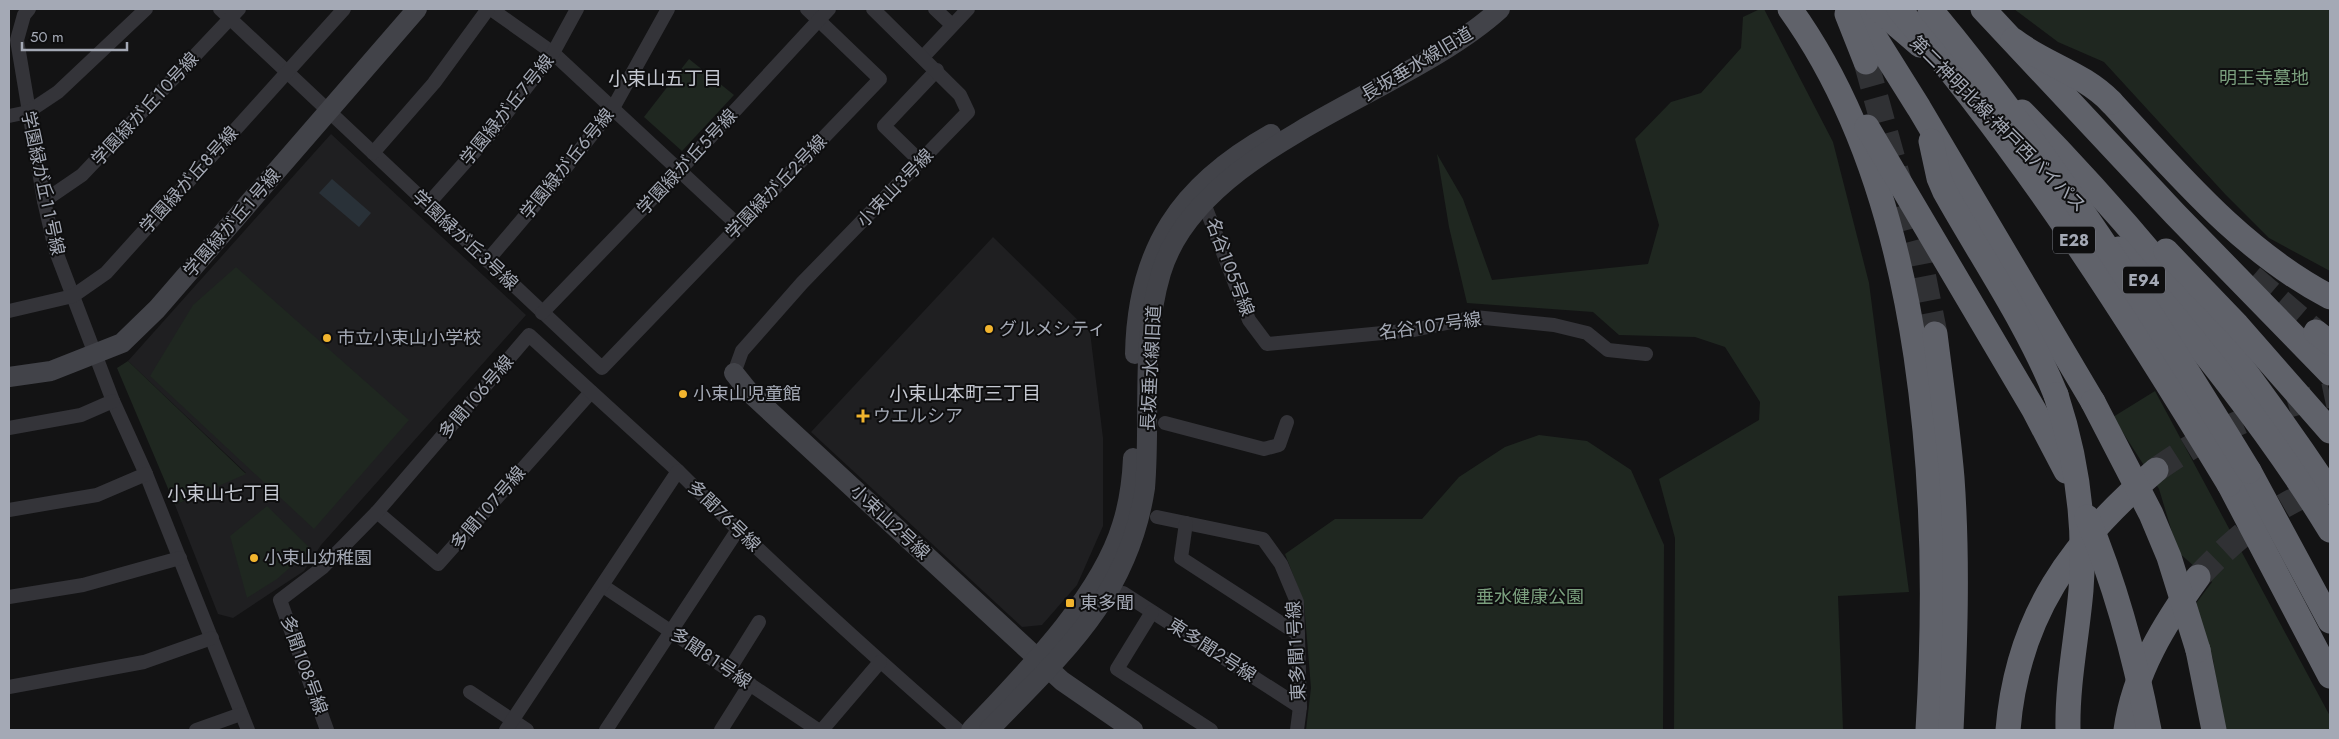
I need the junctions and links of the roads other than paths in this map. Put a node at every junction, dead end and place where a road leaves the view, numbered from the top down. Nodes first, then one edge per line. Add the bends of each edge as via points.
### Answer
1 (29, 9) edge
2 (146, 9) edge
3 (344, 9) edge
4 (417, 9) edge
5 (489, 9) edge
6 (577, 9) edge
7 (668, 9) edge
8 (807, 9) edge
9 (829, 9) edge
10 (873, 9) edge
11 (935, 9) edge
12 (968, 9) edge
13 (1478, 9) edge
14 (1500, 9) edge
15 (1790, 9) edge
16 (1844, 9) edge
17 (1857, 9) edge
18 (1878, 9) edge
19 (1899, 9) edge
20 (1911, 9) edge
21 (1930, 9) edge
22 (1985, 9) edge
23 (230, 12) edge
24 (819, 20) junction
25 (952, 25) junction
26 (1808, 34) junction
27 (2014, 38) junction
28 (1937, 45) junction
29 (553, 53) junction
30 (924, 57) junction
31 (1866, 62) tunnel mouth
32 (937, 70) junction
33 (286, 71) junction
34 (613, 108) junction
35 (330, 111) junction
36 (28, 112) junction
37 (9, 116) edge
38 (2034, 125) junction
39 (373, 153) junction
40 (921, 162) junction
41 (679, 171) junction
42 (1200, 195) junction
43 (44, 201) junction
44 (1962, 202) junction
45 (428, 204) junction
46 (738, 226) junction
47 (487, 261) junction
48 (73, 296) junction
49 (2330, 296) edge
50 (9, 311) edge
51 (542, 313) junction
52 (1936, 334) tunnel mouth
53 (2316, 340) edge
54 (1297, 342) joint
55 (1646, 354) dead end
56 (94, 355) junction
57 (602, 368) joint
58 (734, 373) joint
59 (2330, 373) edge
60 (9, 377) edge
61 (591, 392) junction
62 (112, 402) junction
63 (1287, 422) dead end
64 (1165, 423) dead end
65 (9, 428) edge
66 (2330, 432) edge
67 (2156, 470) tunnel mouth
68 (678, 471) junction
69 (146, 474) junction
70 (2239, 478) junction
71 (2330, 492) edge
72 (9, 510) edge
73 (377, 512) junction
74 (1157, 517) dead end
75 (1186, 523) junction
76 (2330, 530) edge
77 (738, 531) junction
78 (180, 558) junction
79 (2198, 577) tunnel mouth
80 (603, 586) junction
81 (1123, 593) dead end
82 (9, 597) edge
83 (280, 600) joint
84 (1152, 612) junction
85 (2330, 621) edge
86 (759, 622) dead end
87 (671, 632) junction
88 (1298, 634) junction
89 (212, 638) junction
90 (880, 662) junction
91 (1042, 663) junction
92 (729, 670) junction
93 (2330, 676) edge
94 (750, 684) junction
95 (9, 687) edge
96 (470, 692) dead end
97 (1300, 707) junction
98 (241, 714) junction
99 (509, 726) edge
100 (196, 730) edge
101 (248, 730) edge
102 (327, 730) edge
103 (527, 730) edge
104 (606, 730) edge
105 (721, 730) edge
106 (820, 730) edge
107 (958, 730) edge
108 (971, 730) edge
109 (989, 730) edge
110 (1133, 730) edge
111 (1211, 730) edge
112 (1296, 730) edge
113 (1928, 730) edge
114 (1951, 730) edge
115 (2008, 730) edge
116 (2068, 730) edge
117 (2126, 730) edge
118 (2149, 730) edge
119 (2214, 730) edge

1 - 36 street, 学園緑が丘１１号線 via 16,40
2 - 36 street via 58,92
3 - 33 street, 学園緑が丘８号線
4 - 35 street, 学園緑が丘１号線
5 - 29 street
5 - 39 street via 434,82
6 - 29 street, 学園緑が丘７号線
7 - 34 street, 学園緑が丘６号線
8 - 24 street, 学園緑が丘２号線
9 - 24 street, 学園緑が丘５号線
10 - 30 street, 小束山３号線
11 - 25 street
12 - 25 street
13 - 42 street, 長坂垂水線旧道 via 1420,50 1232,158
14 - 42 street, 長坂垂水線旧道 via 1426,61 1262,155
15 - 26 highway
16 - 31 highway
17 - 44 highway via 1919,108 1929,133 1939,178
18 - 28 highway, 第二神明北線;神戸西バイパス / E94
19 - 70 highway, E28, bridge via 1983,113 2046,199
20 - 28 highway, 第二神明北線;神戸西バイパス / E94
21 - 70 highway, E28, bridge via 2001,98 2129,278
22 - 27 highway
23 - 33 street, 学園緑が丘３号線
23 - 43 street, 学園緑が丘１０号線 via 82,175
24 - 41 street, 学園緑が丘５号線
24 - 46 street, 学園緑が丘２号線 via 880,79
25 - 30 street
26 - 113 highway via 1849,114 1870,167 1895,253 1911,328 1927,447 1931,509 1934,588
26 - 118 highway, bridge via 1916,209 2034,410 2066,471 2114,585 2137,669
27 - 49 highway, bridge via 2037,57 2085,80 2111,102 2197,195 2254,247 2278,266
27 - 53 highway, bridge via 2175,214
28 - 38 highway, 第二神明北線;神戸西バイパス / E94
28 - 76 highway, 第二神明北線;神戸西バイパス / E94 via 2156,293 2268,438
29 - 34 street
29 - 45 street, 学園緑が丘７号線 via 492,132
30 - 32 street, 小束山３号線
32 - 40 street, 小束山３号線 via 960,95 968,112
32 - 40 street via 884,126
33 - 35 street, 学園緑が丘３号線
33 - 48 street, 学園緑が丘８号線 via 106,273
34 - 41 street
34 - 47 street, 学園緑が丘６号線
35 - 39 street, 学園緑が丘３号線
35 - 56 street, 学園緑が丘１号線 via 157,309 122,343
36 - 37 street
36 - 43 street, 学園緑が丘１１号線
38 - 66 highway via 2194,279
38 - 71 highway, 第二神明北線;神戸西バイパス / E94 via 2110,208 2229,349 2283,421
39 - 45 street, 学園緑が丘３号線
40 - 58 street, 小束山３号線 via 796,290 742,351
41 - 46 street
41 - 51 street, 学園緑が丘５号線
42 - 54 street, 名谷１０５号線 via 1249,320 1267,344
42 - 91 street, 長坂垂水線旧道 via 1191,218 1169,253 1156,292 1149,343 1145,488 1131,547 1108,594 1077,637
43 - 48 street, 学園緑が丘１１号線 via 55,249
44 - 116 highway, bridge via 2042,360 2072,451 2082,519 2081,591
44 - 119 highway, bridge via 2093,402 2151,514 2169,557 2198,650
45 - 47 street, 学園緑が丘３号線
46 - 57 street, 学園緑が丘２号線
47 - 51 street, 学園緑が丘３号線
48 - 50 street, 学園緑が丘８号線
48 - 56 street, 学園緑が丘１１号線
51 - 57 street, 学園緑が丘３号線
52 - 114 highway via 1954,526 1955,657
53 - 59 highway
54 - 55 street, 名谷１０７号線 via 1414,330 1475,317 1554,325 1587,333 1608,350
56 - 60 street, 学園緑が丘１号線 via 51,370
56 - 62 street, 学園緑が丘１１号線
58 - 91 street, 小束山２号線 via 750,393
61 - 68 street, 多聞１０６号線
61 - 73 street, 多聞１０７号線 via 438,564
61 - 73 street, 多聞１０６号線 via 529,335
62 - 65 street via 81,415
62 - 69 street, 学園緑が丘１１号線
63 - 64 street via 1279,445 1264,449
67 - 115 highway via 2087,537 2047,595 2021,653
68 - 77 street, 多聞７６号線
68 - 80 street, 多聞７６号線
69 - 72 street via 96,495
69 - 78 street, 学園緑が丘１１号線
70 - 85 highway, E28
70 - 93 highway, E28
73 - 83 street, 多聞１０６号線 via 322,568
74 - 75 street, 東多聞１号線
75 - 88 street via 1181,558
75 - 88 street, 東多聞１号線 via 1263,539 1281,564 1297,602
77 - 87 street
77 - 90 street, 多聞７６号線
78 - 82 street via 83,585
78 - 89 street, 学園緑が丘１１号線
79 - 117 highway via 2174,611 2144,666
80 - 87 street, 多聞８１号線
80 - 99 street, 多聞７６号線
81 - 84 street, 東多聞２号線
83 - 102 street, 多聞１０８号線
84 - 97 street, 東多聞２号線
84 - 111 street via 1117,669
86 - 92 street
87 - 92 street, 多聞８１号線
87 - 104 street
88 - 97 street, 東多聞１号線
89 - 95 street via 144,662
89 - 98 street, 学園緑が丘１１号線
90 - 106 street
90 - 107 street, 多聞７６号線
91 - 108 street, 長坂垂水線旧道
91 - 109 street, 長坂垂水線旧道
91 - 110 street, 小束山２号線 via 1062,682
92 - 94 street, 多聞８１号線
94 - 105 street
94 - 106 street, 多聞８１号線
96 - 99 street
97 - 112 street, 東多聞１号線
98 - 100 street
98 - 101 street, 学園緑が丘１１号線
99 - 103 street

